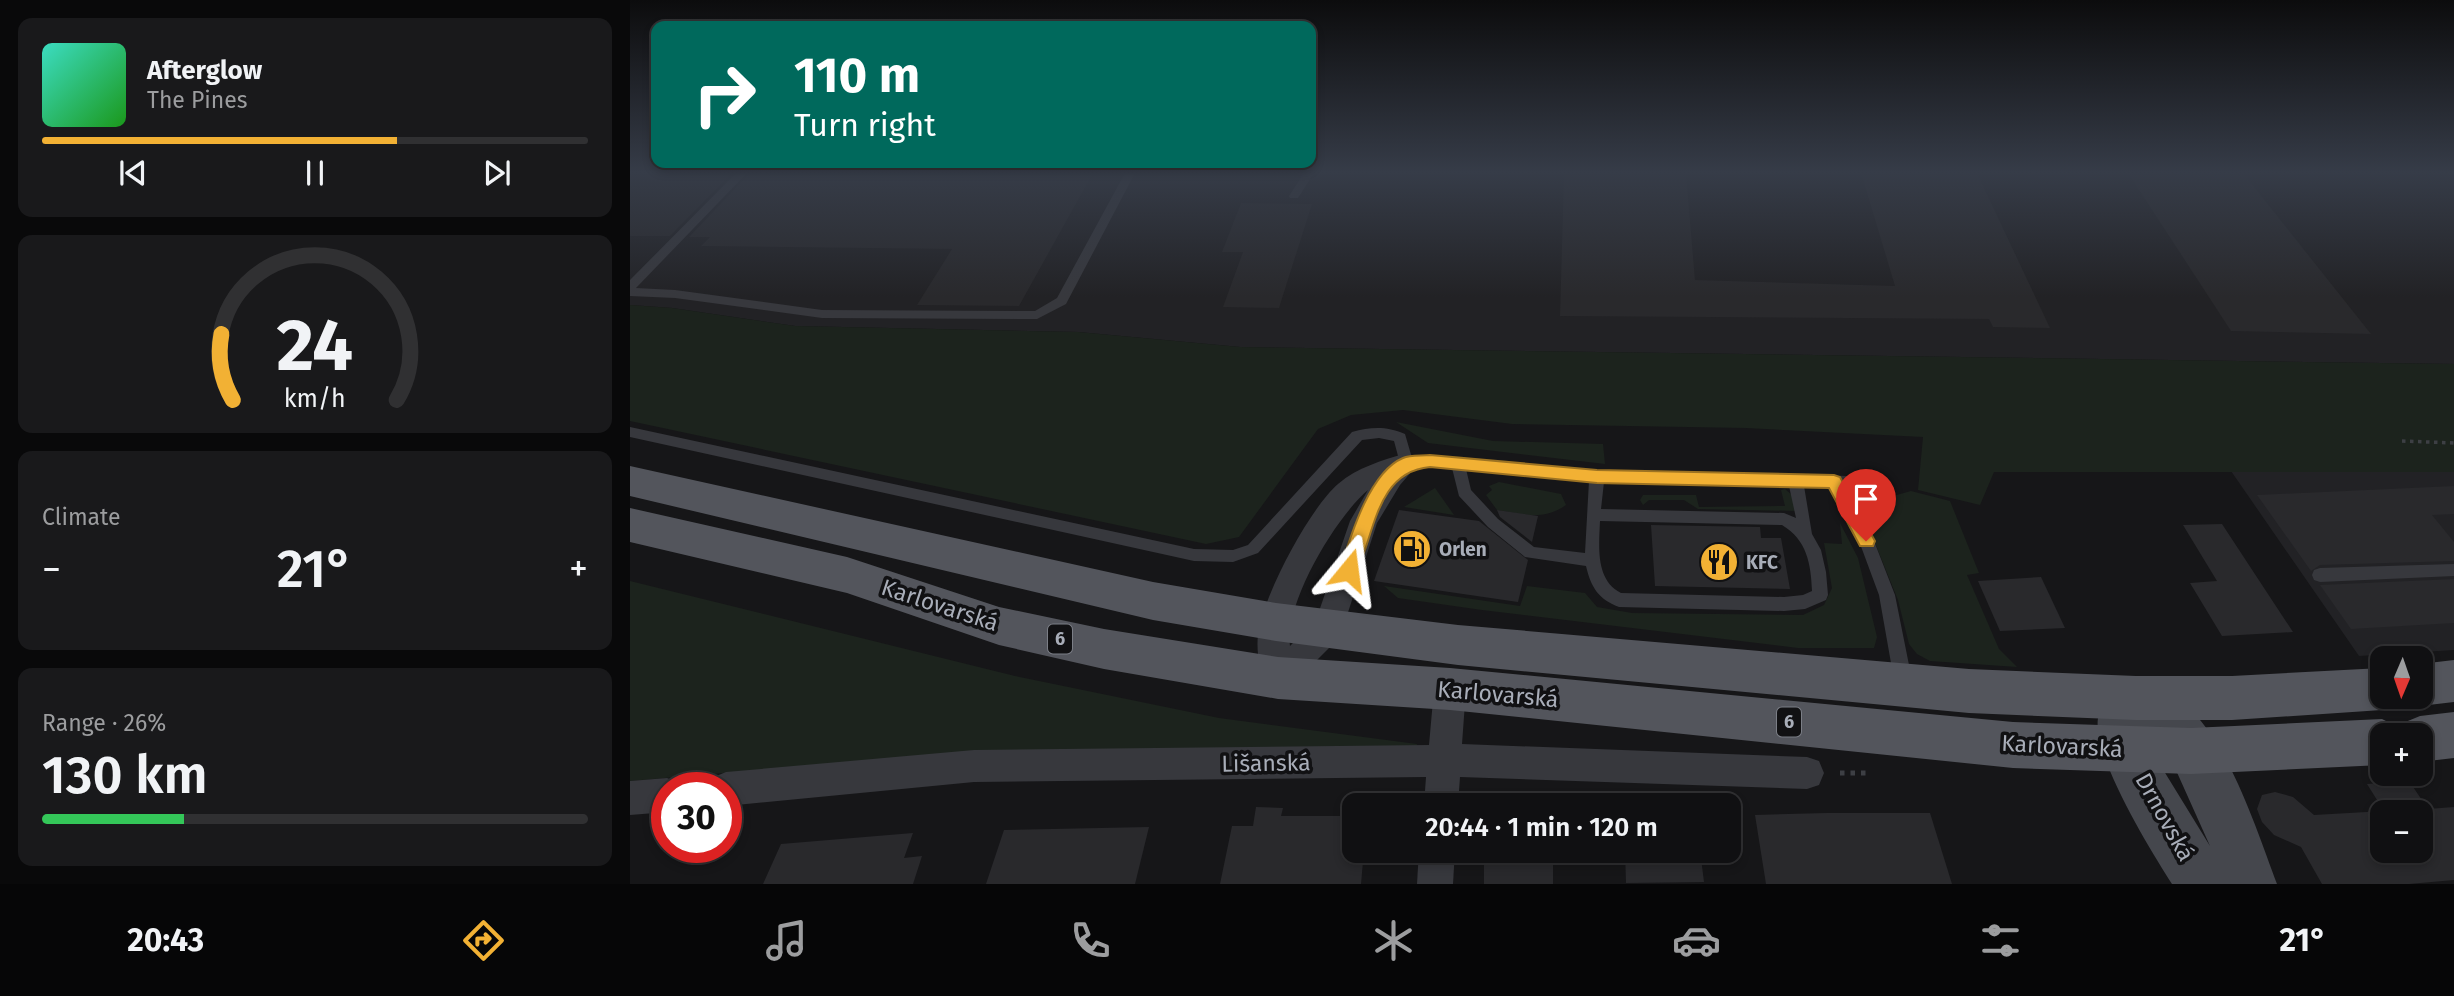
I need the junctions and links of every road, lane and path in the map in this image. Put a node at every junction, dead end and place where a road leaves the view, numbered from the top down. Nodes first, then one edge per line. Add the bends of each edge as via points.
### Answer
1 (703, 214) edge
2 (1108, 214) edge
3 (630, 290) edge
4 (630, 432) edge
5 (2402, 441) dead end
6 (2454, 443) edge
7 (1406, 463) junction
8 (1458, 463) junction
9 (1597, 477) junction
10 (1795, 480) junction
11 (630, 481) edge
12 (1595, 514) junction
13 (630, 525) edge
14 (1806, 532) junction
15 (1593, 560) junction
16 (2454, 570) edge
17 (2320, 575) dead end
18 (1276, 622) junction
19 (1329, 628) junction
20 (1278, 678) junction
21 (2454, 681) edge
22 (2433, 683) edge
23 (1904, 686) junction
24 (1450, 689) junction
25 (2370, 690) edge
26 (2136, 698) junction
27 (2454, 735) edge
28 (2433, 737) edge
29 (2370, 743) edge
30 (2128, 750) junction
31 (2191, 751) junction
32 (1445, 761) junction
33 (1807, 773) dead end
34 (742, 788) edge
35 (1442, 793) edge
36 (651, 796) edge
37 (630, 798) edge
38 (1436, 863) edge
39 (1435, 884) edge
40 (2203, 884) edge
41 (2250, 884) edge

1 - 3 lane
2 - 3 lane via 1062,300 1037,315 822,314
4 - 7 lane via 1194,555 1233,555 1253,549 1357,436 1392,433 1400,438
5 - 6 path
7 - 8 lane
7 - 18 street via 1360,481 1336,506 1317,530
7 - 19 street via 1390,478 1364,521
8 - 9 lane
8 - 15 lane via 1464,492 1530,553
9 - 10 lane
9 - 12 lane
10 - 14 lane
10 - 23 lane via 1841,482 1887,594
11 - 18 main road via 1043,578
12 - 14 lane via 1784,519
12 - 15 lane
13 - 20 main road, Karlovarská / 6 via 847,575 999,626
14 - 15 lane via 1814,551 1820,595 1805,602 1619,600 1602,591
16 - 17 lane
18 - 19 main road
18 - 20 street via 1273,637
19 - 20 street
19 - 23 main road via 1472,646
20 - 24 main road, Karlovarská / 6
21 - 22 main road
23 - 26 main road
24 - 30 main road, Karlovarská / 6 via 2013,745
24 - 32 street
25 - 26 main road
26 - 30 main road, Drnovská via 2122,718
26 - 31 main road via 2168,718
27 - 28 main road
29 - 31 main road, Karlovarská / 6
30 - 31 main road, Karlovarská / 6
30 - 40 main road, Drnovská
31 - 41 main road via 2234,839
32 - 33 street, Lišanská
32 - 34 street, Lišanská via 974,766
32 - 35 street
36 - 37 street
38 - 39 street

